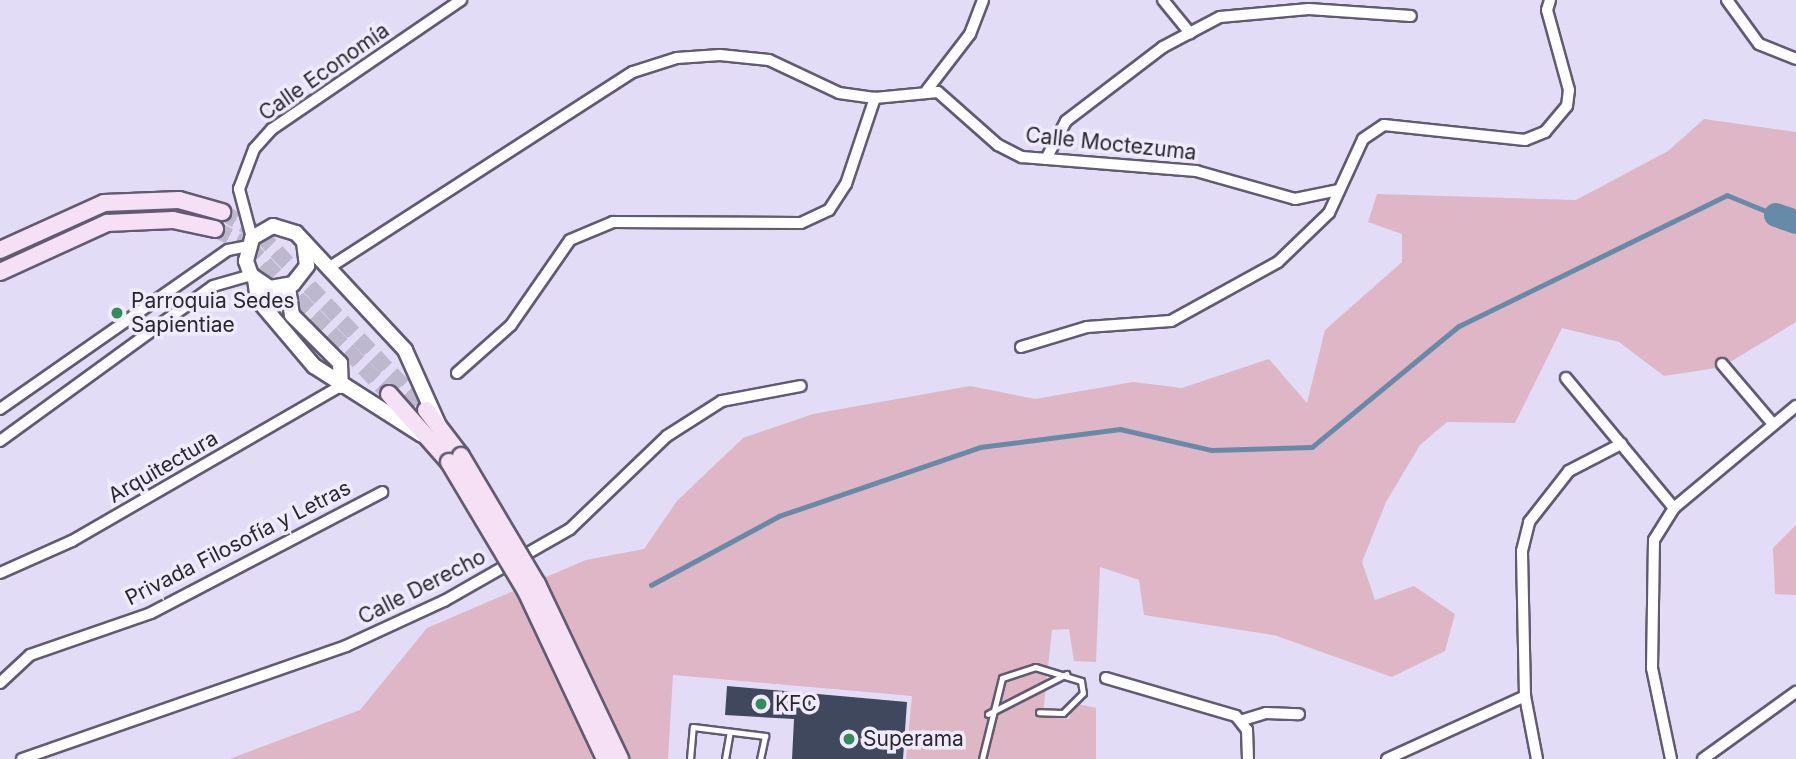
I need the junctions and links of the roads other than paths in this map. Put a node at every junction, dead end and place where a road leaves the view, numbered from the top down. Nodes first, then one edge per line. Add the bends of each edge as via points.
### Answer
1 (461, 0) edge
2 (983, 0) edge
3 (1163, 0) edge
4 (1549, 0) edge
5 (1727, 0) edge
6 (1411, 16) dead end
7 (1190, 33) junction
8 (1796, 59) edge
9 (927, 90) junction
10 (875, 98) junction
11 (1046, 159) junction
12 (1339, 190) junction
13 (222, 212) tunnel mouth
14 (215, 229) tunnel mouth
15 (250, 242) junction
16 (304, 242) junction
17 (0, 250) edge
18 (330, 267) junction
19 (0, 272) edge
20 (253, 277) junction
21 (301, 277) junction
22 (288, 287) junction
23 (1021, 347) dead end
24 (1722, 364) dead end
25 (457, 373) dead end
26 (1566, 378) dead end
27 (341, 386) junction
28 (801, 386) dead end
29 (389, 394) tunnel mouth
30 (1796, 406) edge
31 (0, 409) edge
32 (426, 410) tunnel mouth
33 (1773, 424) junction
34 (439, 437) junction
35 (0, 441) edge
36 (1621, 444) junction
37 (455, 459) junction
38 (382, 492) dead end
39 (1674, 508) junction
40 (0, 573) edge
41 (1066, 674) junction
42 (1106, 678) dead end
43 (0, 683) edge
44 (1796, 692) edge
45 (1525, 696) junction
46 (1039, 712) dead end
47 (1299, 714) dead end
48 (988, 715) junction
49 (1243, 720) junction
50 (730, 732) junction
51 (22, 759) edge
52 (604, 759) edge
53 (620, 759) edge
54 (690, 759) edge
55 (725, 759) edge
56 (760, 759) edge
57 (983, 759) edge
58 (1248, 759) edge
59 (1387, 759) edge
60 (1537, 759) edge
61 (1671, 759) edge
62 (1703, 759) edge

1 - 15 street, Calle Economía via 293,114 254,149 239,189
2 - 9 street via 970,34
3 - 7 street
4 - 12 street via 1546,10 1569,90 1556,123 1525,140 1384,125 1363,139
5 - 8 street via 1759,44
6 - 7 street via 1266,12 1220,17
7 - 11 street via 1066,121
9 - 10 street
9 - 11 street, Calle Moctezuma via 1004,149
10 - 18 street via 839,93 769,60 677,58 633,72
10 - 25 street via 846,184 829,210 801,223 613,222 570,240 511,325
11 - 12 street, Calle Moctezuma via 1196,171 1295,198
12 - 23 street via 1311,235 1278,262 1171,321 1087,327
13 - 17 main road via 178,200 104,203
14 - 19 main road via 173,220 107,223
15 - 16 street via 273,226
15 - 20 street
15 - 31 street via 228,250
16 - 18 street
16 - 21 street
18 - 21 street
18 - 34 street via 405,349
20 - 22 street
20 - 27 street via 268,313 314,366
20 - 35 street via 213,286
21 - 22 street
22 - 27 street via 292,315 340,363
24 - 33 street
26 - 36 street
27 - 34 street
27 - 40 street, Arquitectura via 72,541
28 - 51 street, Calle Derecho via 722,401 667,436 570,529 444,601 346,646
29 - 34 main road
30 - 33 street
32 - 34 main road
33 - 39 street
34 - 37 main road
36 - 39 street
36 - 45 street via 1569,471 1529,522 1522,551
37 - 52 main road, bridge via 526,591
37 - 53 main road, bridge via 537,584
38 - 43 street, Privada Filosofía y Letras via 150,613 41,650
39 - 61 street via 1654,540 1648,580 1652,668
41 - 46 lane via 1081,681 1083,693 1063,713
41 - 48 lane
41 - 48 lane via 1035,667 1002,678
42 - 49 street
44 - 62 street
45 - 59 street
45 - 60 street
47 - 49 street via 1266,713
48 - 57 lane
49 - 58 street
50 - 54 lane via 693,727
50 - 55 lane
50 - 56 lane via 765,736

